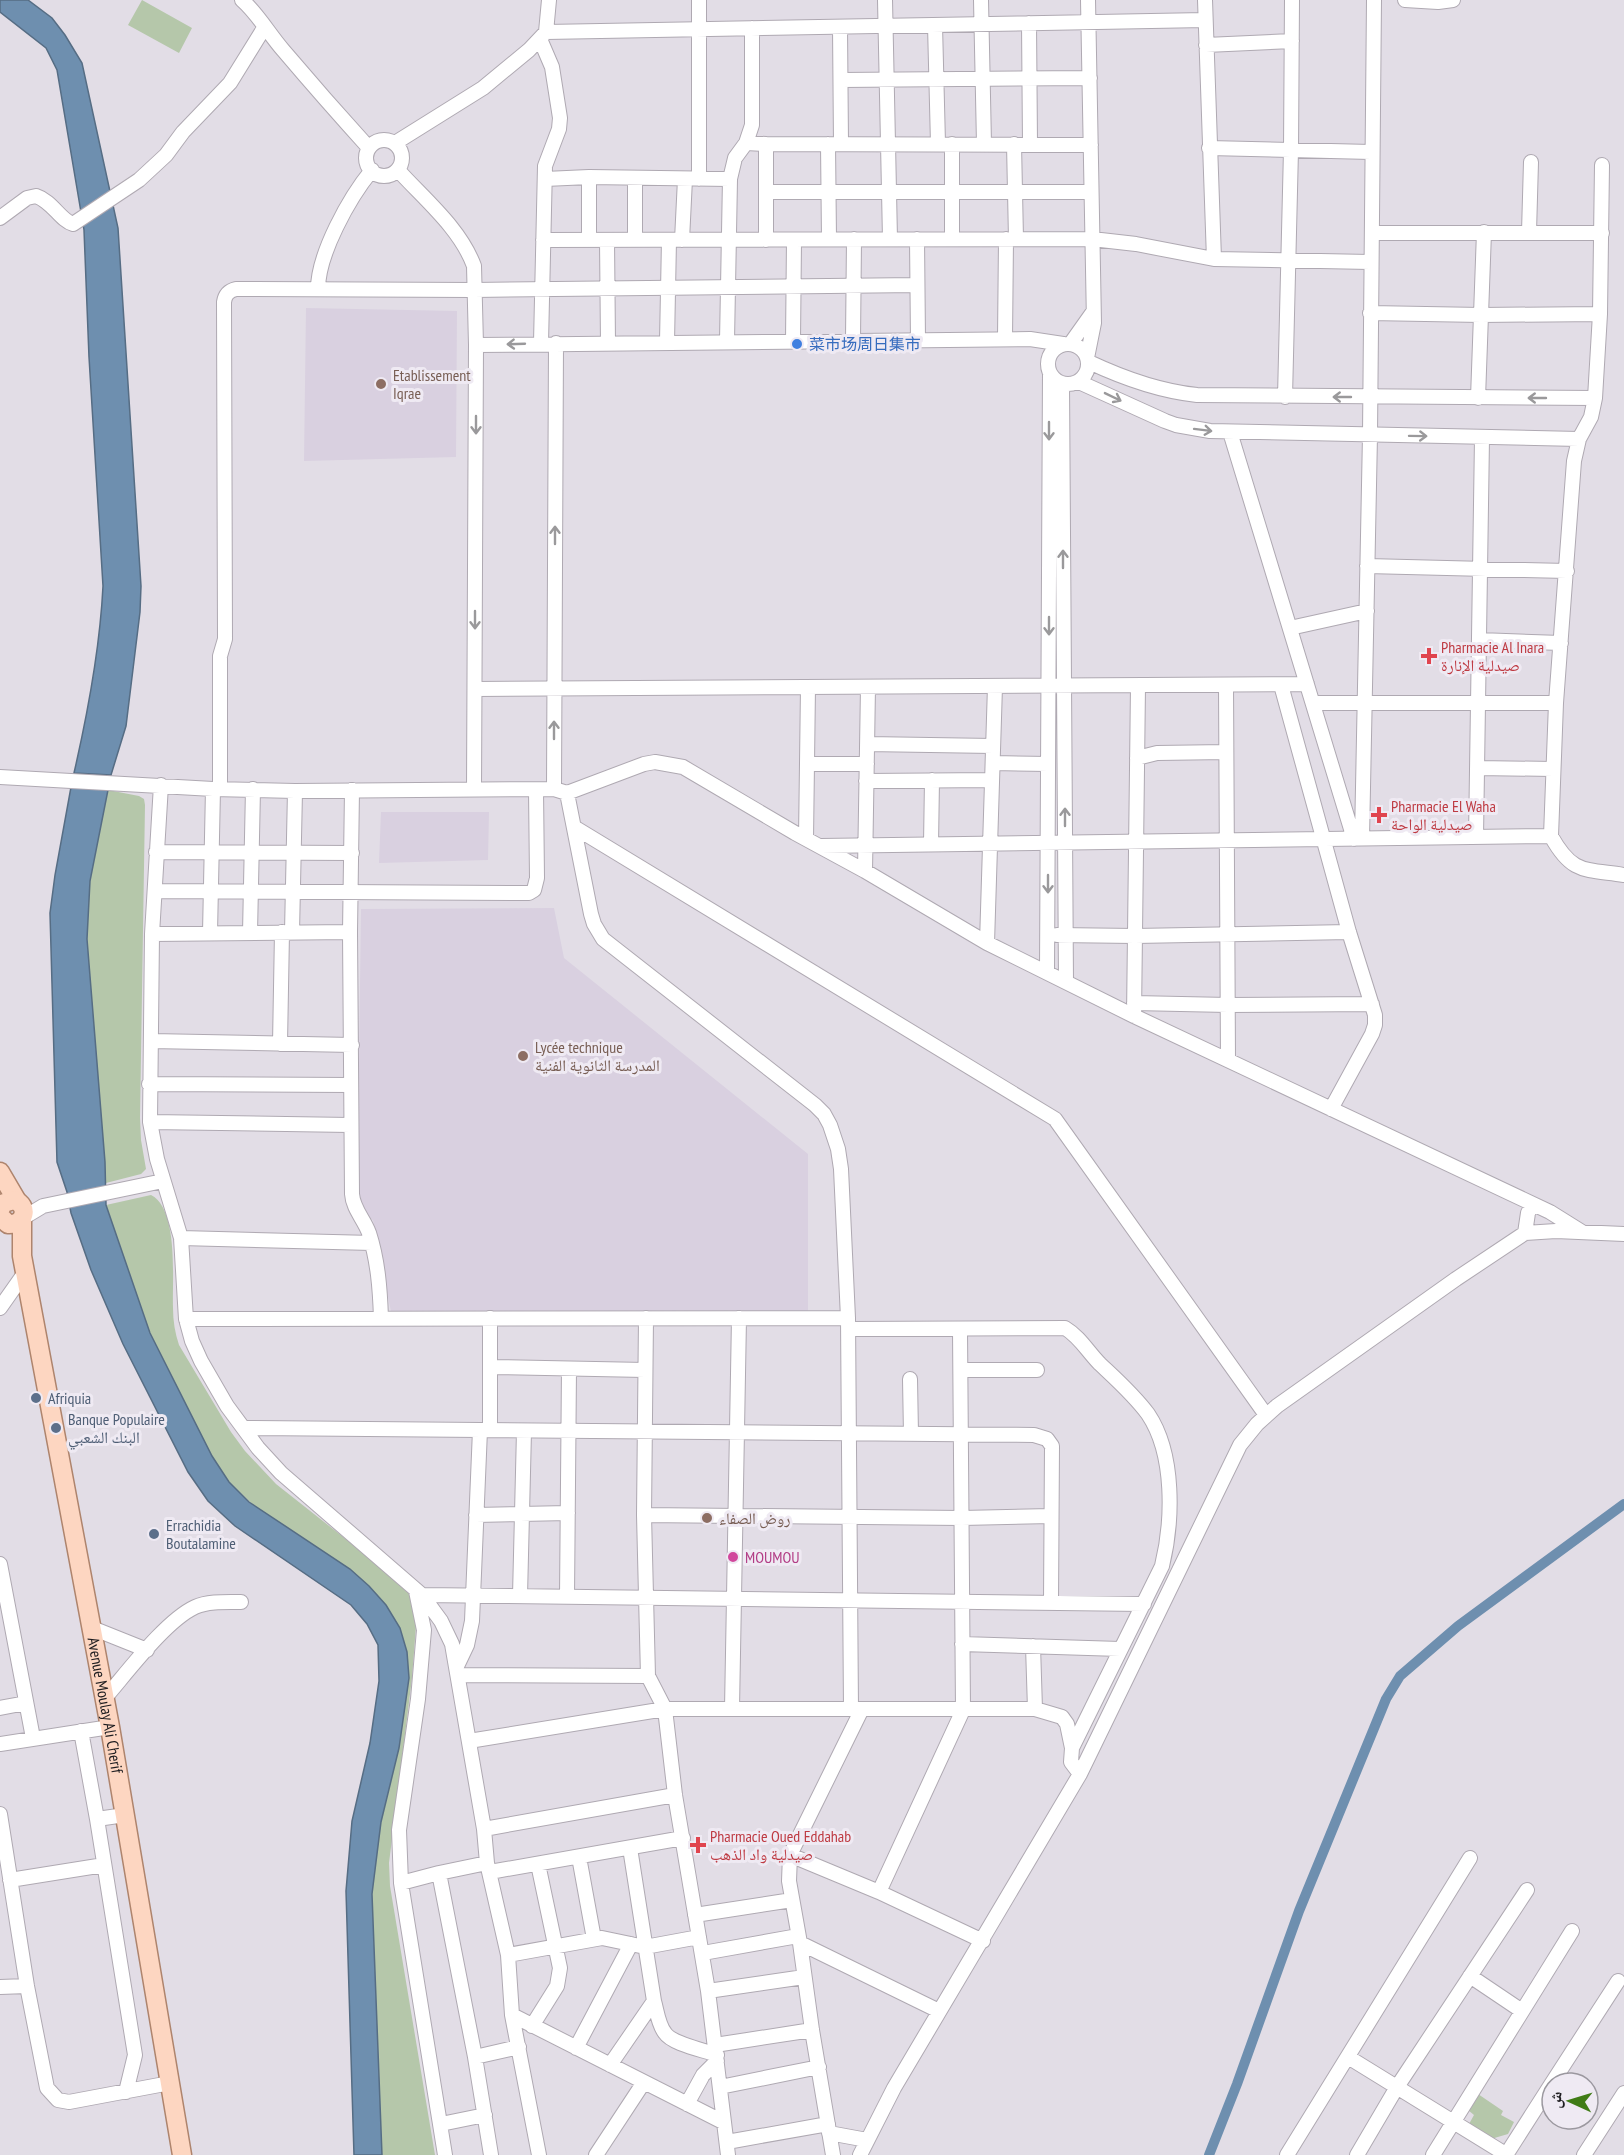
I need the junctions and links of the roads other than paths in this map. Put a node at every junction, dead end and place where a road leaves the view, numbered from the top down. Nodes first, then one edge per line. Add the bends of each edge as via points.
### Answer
1 (549, 0) edge
2 (699, 0) edge
3 (885, 0) edge
4 (981, 0) edge
5 (1088, 0) edge
6 (1205, 0) edge
7 (1292, 0) edge
8 (1374, 0) edge
9 (1405, 0) edge
10 (1452, 0) edge
11 (248, 3) edge
12 (1205, 20) junction
13 (1089, 22) junction
14 (981, 24) junction
15 (1029, 24) junction
16 (935, 25) junction
17 (885, 26) junction
18 (840, 27) junction
19 (264, 28) junction
20 (752, 28) junction
21 (699, 29) junction
22 (543, 35) junction
23 (1292, 41) junction
24 (1206, 45) junction
25 (983, 78) junction
26 (1029, 78) junction
27 (1090, 78) junction
28 (886, 79) junction
29 (936, 79) junction
30 (840, 80) junction
31 (395, 143) junction
32 (746, 143) junction
33 (766, 144) junction
34 (835, 144) junction
35 (888, 144) junction
36 (938, 144) junction
37 (952, 144) junction
38 (984, 144) junction
39 (1014, 144) junction
40 (1030, 144) junction
41 (1091, 145) junction
42 (369, 148) junction
43 (1209, 148) junction
44 (1291, 150) junction
45 (1371, 152) junction
46 (1531, 162) dead end
47 (1602, 165) dead end
48 (372, 170) junction
49 (398, 170) junction
50 (589, 177) junction
51 (635, 178) junction
52 (545, 179) junction
53 (692, 179) junction
54 (729, 179) junction
55 (766, 192) junction
56 (828, 192) junction
57 (889, 192) junction
58 (952, 192) junction
59 (1015, 192) junction
60 (1091, 192) junction
61 (0, 218) edge
62 (1484, 232) junction
63 (1529, 232) junction
64 (1372, 233) junction
65 (1602, 233) junction
66 (854, 239) junction
67 (890, 239) junction
68 (917, 239) junction
69 (952, 239) junction
70 (1011, 239) junction
71 (1092, 239) junction
72 (543, 240) junction
73 (589, 240) junction
74 (607, 240) junction
75 (635, 240) junction
76 (676, 240) junction
77 (729, 240) junction
78 (766, 240) junction
79 (794, 240) junction
80 (829, 240) junction
81 (1214, 259) junction
82 (1289, 262) junction
83 (1370, 262) junction
84 (917, 285) junction
85 (793, 286) junction
86 (854, 286) junction
87 (729, 287) junction
88 (608, 288) junction
89 (667, 288) junction
90 (318, 289) junction
91 (542, 289) junction
92 (474, 290) junction
93 (1093, 312) junction
94 (1370, 313) junction
95 (1600, 314) junction
96 (1481, 315) junction
97 (1005, 339) junction
98 (1030, 339) junction
99 (853, 340) junction
100 (918, 340) junction
101 (727, 341) junction
102 (793, 341) junction
103 (667, 342) junction
104 (541, 343) junction
105 (556, 343) junction
106 (608, 343) junction
107 (1067, 344) junction
108 (476, 345) junction
109 (1050, 356) junction
110 (1088, 360) junction
111 (1050, 373) junction
112 (1079, 381) junction
113 (1062, 384) junction
114 (1285, 396) junction
115 (1369, 397) junction
116 (1478, 398) junction
117 (1596, 398) junction
118 (1230, 432) junction
119 (1370, 435) junction
120 (1482, 438) junction
121 (1579, 439) junction
122 (1367, 566) junction
123 (1480, 568) junction
124 (1567, 571) junction
125 (1367, 611) junction
126 (1290, 628) junction
127 (1479, 640) junction
128 (1561, 643) junction
129 (1307, 684) junction
130 (1226, 685) junction
131 (1281, 685) junction
132 (995, 686) junction
133 (1048, 686) junction
134 (1064, 686) junction
135 (1138, 686) junction
136 (808, 687) junction
137 (868, 687) junction
138 (475, 689) junction
139 (554, 689) junction
140 (1365, 702) junction
141 (1313, 703) junction
142 (1478, 703) junction
143 (1556, 703) junction
144 (867, 744) junction
145 (993, 746) junction
146 (1226, 752) junction
147 (1137, 758) junction
148 (993, 763) junction
149 (807, 764) junction
150 (867, 764) junction
151 (1048, 764) junction
152 (1477, 768) junction
153 (1553, 769) junction
154 (0, 777) edge
155 (932, 780) junction
156 (992, 780) junction
157 (866, 781) junction
158 (161, 785) junction
159 (217, 789) junction
160 (253, 789) junction
161 (352, 790) junction
162 (474, 790) junction
163 (536, 790) junction
164 (295, 791) junction
165 (560, 791) junction
166 (574, 827) junction
167 (1551, 836) junction
168 (1476, 837) junction
169 (806, 838) junction
170 (1323, 839) junction
171 (1358, 839) junction
172 (1227, 840) junction
173 (1136, 842) junction
174 (1048, 843) junction
175 (1065, 843) junction
176 (931, 844) junction
177 (990, 844) junction
178 (865, 845) junction
179 (820, 846) junction
180 (156, 852) junction
181 (212, 852) junction
182 (252, 853) junction
183 (294, 853) junction
184 (352, 853) junction
185 (865, 871) junction
186 (1624, 875) edge
187 (154, 891) junction
188 (211, 892) junction
189 (251, 892) junction
190 (293, 892) junction
191 (351, 893) junction
192 (287, 932) junction
193 (350, 932) junction
194 (1349, 932) junction
195 (210, 933) junction
196 (250, 933) junction
197 (152, 934) junction
198 (1228, 934) junction
199 (1047, 935) junction
200 (1065, 936) junction
201 (1135, 936) junction
202 (987, 943) junction
203 (1047, 972) junction
204 (1066, 981) junction
205 (1372, 1004) junction
206 (1228, 1005) junction
207 (1134, 1009) junction
208 (151, 1041) junction
209 (280, 1044) junction
210 (352, 1045) junction
211 (1228, 1060) junction
212 (149, 1084) junction
213 (351, 1085) junction
214 (1331, 1109) junction
215 (150, 1122) junction
216 (350, 1125) junction
217 (0, 1172) edge
218 (163, 1181) junction
219 (0, 1183) edge
220 (1532, 1205) junction
221 (7, 1213) edge
222 (1582, 1232) junction
223 (1525, 1233) junction
224 (1624, 1234) edge
225 (181, 1238) junction
226 (372, 1243) junction
227 (24, 1263) junction
228 (0, 1308) edge
229 (381, 1318) junction
230 (490, 1318) junction
231 (646, 1318) junction
232 (739, 1318) junction
233 (186, 1319) junction
234 (848, 1324) junction
235 (960, 1330) junction
236 (491, 1367) junction
237 (569, 1369) junction
238 (645, 1370) junction
239 (961, 1370) junction
240 (1037, 1370) dead end
241 (910, 1379) dead end
242 (1266, 1415) junction
243 (244, 1428) junction
244 (485, 1430) junction
245 (524, 1431) junction
246 (570, 1431) junction
247 (646, 1432) junction
248 (737, 1432) junction
249 (849, 1433) junction
250 (911, 1434) junction
251 (961, 1434) junction
252 (522, 1514) junction
253 (568, 1514) junction
254 (476, 1515) junction
255 (644, 1515) junction
256 (736, 1516) junction
257 (1051, 1516) junction
258 (849, 1517) junction
259 (962, 1518) junction
260 (0, 1564) edge
261 (419, 1593) junction
262 (474, 1596) junction
263 (520, 1596) junction
264 (567, 1597) junction
265 (645, 1598) junction
266 (734, 1599) junction
267 (850, 1600) junction
268 (241, 1602) dead end
269 (962, 1602) junction
270 (1052, 1602) junction
271 (1144, 1604) junction
272 (5, 1623) edge
273 (92, 1628) junction
274 (962, 1644) junction
275 (1034, 1647) junction
276 (147, 1650) junction
277 (1120, 1650) junction
278 (458, 1671) junction
279 (648, 1676) junction
280 (104, 1700) junction
281 (26, 1703) junction
282 (0, 1708) edge
283 (665, 1709) junction
284 (732, 1709) junction
285 (856, 1709) junction
286 (1035, 1709) junction
287 (963, 1710) junction
288 (110, 1727) junction
289 (81, 1731) junction
290 (33, 1738) junction
291 (469, 1741) junction
292 (0, 1744) edge
293 (1072, 1748) junction
294 (1080, 1774) junction
295 (675, 1795) junction
296 (0, 1814) edge
297 (125, 1815) junction
298 (97, 1819) junction
299 (484, 1829) junction
300 (683, 1838) junction
301 (630, 1848) junction
302 (790, 1855) junction
303 (579, 1857) junction
304 (1470, 1858) dead end
305 (538, 1864) junction
306 (104, 1865) junction
307 (489, 1867) junction
308 (439, 1873) junction
309 (10, 1880) junction
310 (401, 1883) junction
311 (1527, 1890) dead end
312 (879, 1892) junction
313 (792, 1900) junction
314 (695, 1915) junction
315 (1572, 1931) dead end
316 (699, 1937) junction
317 (594, 1939) junction
318 (799, 1940) junction
319 (983, 1941) junction
320 (554, 1945) junction
321 (638, 1945) junction
322 (703, 1953) junction
323 (508, 1955) junction
324 (1470, 1976) junction
325 (804, 1977) junction
326 (1618, 1981) dead end
327 (27, 1986) junction
328 (0, 1988) edge
329 (708, 1991) junction
330 (654, 2001) junction
331 (939, 2011) junction
332 (1522, 2011) junction
333 (512, 2015) junction
334 (532, 2025) junction
335 (812, 2030) junction
336 (519, 2046) junction
337 (576, 2048) junction
338 (716, 2054) junction
339 (475, 2057) junction
340 (1348, 2057) junction
341 (610, 2065) junction
342 (819, 2067) junction
343 (1560, 2071) edge
344 (644, 2082) junction
345 (170, 2083) junction
346 (720, 2087) junction
347 (1397, 2087) junction
348 (126, 2092) junction
349 (1624, 2093) edge
350 (1540, 2102) edge
351 (687, 2104) junction
352 (485, 2115) junction
353 (723, 2122) junction
354 (1453, 2122) junction
355 (441, 2124) junction
356 (829, 2129) junction
357 (867, 2140) junction
358 (727, 2148) edge
359 (598, 2152) edge
360 (182, 2155) edge
361 (445, 2155) edge
362 (491, 2155) edge
363 (539, 2155) edge
364 (615, 2155) edge
365 (833, 2155) edge
366 (860, 2155) edge
367 (1287, 2155) edge
368 (1357, 2155) edge
369 (1433, 2155) edge
370 (1507, 2155) edge
371 (1584, 2155) edge

1 - 22 street
2 - 21 street
3 - 17 street
4 - 14 street
5 - 13 street
6 - 12 street
7 - 23 street
8 - 45 street
9 - 10 street
11 - 19 street
12 - 13 street
12 - 24 street
13 - 15 street
13 - 27 street
14 - 15 street
14 - 16 street
14 - 25 street
15 - 26 street
16 - 17 street
16 - 29 street
17 - 18 street
17 - 28 street
18 - 20 street
18 - 30 street
19 - 42 street
19 - 61 street via 230,83 166,155 134,183 73,224 36,196
20 - 21 street
20 - 32 street via 752,125
21 - 22 street
21 - 53 street
22 - 31 street via 483,88
22 - 52 street via 560,118 547,157
23 - 24 street
23 - 44 street
24 - 43 street
25 - 26 street
25 - 29 street
25 - 38 street
26 - 27 street
26 - 40 street
27 - 41 street
28 - 29 street
28 - 30 street
28 - 35 street
29 - 36 street
30 - 34 street
31 - 42 street via 384,140
31 - 49 street via 401,153
32 - 33 street
32 - 54 street via 735,158
33 - 34 street
33 - 55 street
34 - 35 street
34 - 56 street
35 - 36 street
35 - 57 street
36 - 37 street
37 - 38 street
37 - 58 street
38 - 39 street
39 - 40 street
39 - 59 street
40 - 41 street
41 - 60 street
42 - 48 street via 366,161
43 - 44 street
43 - 81 street
44 - 45 street
44 - 82 street
45 - 64 street
46 - 63 street
47 - 65 street
48 - 49 street via 386,176
48 - 90 street via 352,197 326,253
49 - 92 street via 462,243 474,266
50 - 51 street
50 - 52 street
50 - 73 street
51 - 53 street
51 - 75 street
52 - 72 street
53 - 54 street
53 - 76 street
54 - 77 street
55 - 56 street
55 - 78 street
56 - 57 street
56 - 80 street
57 - 58 street
57 - 67 street
58 - 59 street
58 - 69 street
59 - 60 street
59 - 70 street
60 - 71 street
62 - 63 street
62 - 64 street
62 - 96 street
63 - 65 street
64 - 83 street
65 - 95 street
66 - 67 street
66 - 80 street
66 - 86 street
67 - 68 street
68 - 69 street
68 - 84 street
69 - 70 street
70 - 71 street
70 - 97 street
71 - 81 street
71 - 93 street
72 - 73 street
72 - 91 street
73 - 74 street
74 - 75 street
74 - 88 street
75 - 76 street
76 - 77 street
76 - 89 street
77 - 78 street
77 - 87 street
78 - 79 street
79 - 80 street
79 - 85 street
81 - 82 street
82 - 83 street
82 - 114 street
83 - 94 street
84 - 86 street
84 - 100 street
85 - 86 street
85 - 87 street
85 - 102 street
86 - 99 street
87 - 89 street
87 - 101 street
88 - 89 street
88 - 91 street
88 - 106 street
89 - 103 street
90 - 92 street
90 - 159 street via 236,289 224,299 225,639 220,656
91 - 92 street
91 - 104 street
92 - 108 street
93 - 107 street
93 - 110 street
94 - 96 street
94 - 115 street
95 - 96 street
95 - 117 street
96 - 116 street
97 - 98 street
97 - 100 street
98 - 107 street
98 - 109 street
99 - 100 street
99 - 102 street
101 - 102 street
101 - 103 street
103 - 106 street
104 - 105 street
104 -> 108 street
105 - 106 street
139 -> 105 street
107 - 109 street via 1057,347
107 - 110 street via 1080,347
108 -> 138 street
109 - 111 street
110 - 112 street via 1087,373
110 - 114 street via 1132,380 1184,394
111 - 113 street
111 -> 133 street
112 - 113 street
112 -> 118 street via 1176,425
134 -> 113 street
115 -> 114 street
115 - 116 street
115 - 119 street
117 -> 116 street
117 - 121 street
118 - 119 street
118 - 126 street
119 -> 120 street
119 - 122 street
120 - 121 street
120 - 123 street
121 - 124 street
122 - 123 street
122 - 125 street
123 - 124 street
123 - 127 street
124 - 128 street
125 - 126 street
125 - 140 street
126 - 129 street
127 - 128 street
127 - 142 street
128 - 143 street
129 - 131 street
129 - 141 street
130 - 131 street
130 - 135 street
130 - 146 street
131 - 170 street
132 - 133 street
132 - 137 street
132 - 145 street
133 - 134 street
133 - 151 street
134 - 135 street
175 -> 134 street
135 - 147 street
136 - 137 street
136 - 139 street
136 - 149 street
137 - 144 street
138 - 139 street
138 - 162 street
165 -> 139 street
140 - 141 street
140 - 142 street
140 - 171 street
141 - 171 street
142 - 143 street
142 - 152 street
143 - 153 street
144 - 145 street
144 - 150 street
145 - 148 street
146 - 147 street via 1157,753
146 - 172 street
147 - 173 street
148 - 151 street
148 - 156 street
149 - 150 street
149 - 169 street
150 - 157 street
151 - 174 street
152 - 153 street
152 - 168 street
153 - 167 street
154 - 158 street
155 - 156 street
155 - 157 street
155 - 176 street
156 - 177 street
157 - 178 street
158 - 159 street
158 - 180 street
159 - 160 street
159 - 181 street
160 - 164 street
160 - 182 street
161 - 162 street
161 - 164 street
161 - 184 street
162 - 163 street
163 - 165 street
163 - 191 street via 537,879 532,892
164 - 183 street
165 - 166 street
165 - 169 street via 644,764 668,764 683,767
166 - 234 street via 591,914 603,939 824,1114 842,1169
166 - 242 street via 1055,1119
167 - 168 street
167 - 186 street via 1570,863
168 - 171 street
169 - 179 street
170 - 171 street
170 - 172 street
170 - 194 street
172 - 173 street
172 - 198 street
173 - 175 street
173 - 201 street
174 - 175 street
174 - 177 street
174 -> 199 street
175 - 200 street
176 - 177 street
176 - 178 street
177 - 202 street
178 - 179 street
178 - 185 street
179 - 185 street
180 - 181 street
180 - 187 street
181 - 182 street
181 - 188 street
182 - 183 street
182 - 189 street
183 - 184 street
183 - 190 street
184 - 191 street
185 - 202 street
187 - 188 street
187 - 197 street
188 - 189 street
188 - 195 street
189 - 190 street
189 - 196 street
190 - 191 street
190 - 192 street
191 - 193 street
192 - 193 street
192 - 196 street
192 - 209 street
193 - 210 street
194 - 198 street
194 - 205 street
195 - 196 street
195 - 197 street
197 - 208 street
198 - 201 street
198 - 206 street
199 - 200 street
199 - 203 street
200 - 201 street
200 - 204 street
201 - 207 street
202 - 203 street
203 - 204 street
204 - 207 street
205 - 206 street
205 - 214 street via 1375,1025
206 - 207 street
206 - 211 street
207 - 211 street
208 - 209 street
208 - 212 street
209 - 210 street
210 - 213 street
211 - 214 street
212 - 213 street
212 - 215 street
213 - 216 street
214 - 220 street
215 - 216 street
215 - 218 street
216 - 226 street via 352,1200
217 - 221 main road, Avenue Moulay Ali Cherif
218 - 221 street
218 - 225 street
219 - 221 main road
220 - 222 street
220 - 223 street
221 - 227 main road, Avenue Moulay Ali Cherif
222 - 223 street
222 - 224 street
223 - 242 street
225 - 226 street
225 - 233 street
226 - 229 street
227 - 228 street
227 - 273 main road, Avenue Moulay Ali Cherif
229 - 230 street
229 - 233 street
230 - 231 street
230 - 236 street
231 - 232 street
231 - 238 street
232 - 234 street
232 - 248 street
233 - 243 street via 201,1362
234 - 235 street
234 - 249 street
235 - 239 street
235 - 271 street via 1065,1328 1149,1416 1167,1463 1170,1510 1162,1566
236 - 237 street
236 - 244 street
237 - 238 street
237 - 246 street
238 - 247 street
239 - 240 street
239 - 251 street
241 - 250 street
242 - 294 street via 1240,1445
243 - 244 street
243 - 261 street via 281,1473
244 - 245 street
244 - 254 street
245 - 246 street
245 - 252 street
246 - 247 street
246 - 253 street
247 - 248 street
247 - 255 street
248 - 249 street
248 - 256 street
249 - 250 street
249 - 258 street
250 - 251 street
251 - 257 street via 1034,1435 1050,1441
251 - 259 street
252 - 253 street
252 - 254 street
252 - 263 street
253 - 264 street
254 - 262 street
255 - 256 street
255 - 265 street
256 - 258 street
256 - 266 street
257 - 259 street
257 - 270 street
258 - 259 street
258 - 267 street
259 - 269 street
260 - 272 street
261 - 262 street
261 - 278 street via 441,1621 452,1644
261 - 310 street via 424,1630 399,1830
262 - 263 street
262 - 278 street via 467,1645
263 - 264 street
264 - 265 street
265 - 266 street
265 - 279 street
266 - 267 street
266 - 284 street
267 - 269 street
267 - 285 street
268 - 276 street via 195,1607
269 - 270 street
269 - 274 street
270 - 271 street
271 - 277 street
272 - 281 street
273 - 276 street
273 - 280 main road, Avenue Moulay Ali Cherif
274 - 275 street
274 - 287 street
275 - 277 street
275 - 286 street
276 - 280 street
277 - 293 street
278 - 279 street
278 - 291 street
279 - 283 street
280 - 288 main road, Avenue Moulay Ali Cherif
281 - 282 street
281 - 290 street
283 - 284 street
283 - 291 street
283 - 295 street
284 - 285 street
285 - 287 street
285 - 302 street
286 - 287 street
286 - 293 street via 1062,1717
287 - 312 street
288 - 289 street
288 - 297 main road, Avenue Moulay Ali Cherif
289 - 290 street
289 - 298 street
290 - 292 street
291 - 299 street
293 - 294 street via 1071,1762
294 - 319 street
295 - 299 street
295 - 300 street
296 - 309 street
297 - 298 street
297 - 345 main road, Avenue Moulay Ali Cherif
298 - 306 street
299 - 307 street
300 - 301 street
300 - 314 street
301 - 303 street
301 - 321 street
302 - 312 street
302 - 313 street
303 - 305 street
303 - 317 street
304 - 340 street
305 - 307 street
305 - 320 street
306 - 309 street
306 - 348 street via 135,2055
307 - 308 street
307 - 323 street
308 - 310 street
308 - 339 street
309 - 327 street
310 - 355 street
311 - 324 street
312 - 319 street
313 - 314 street
313 - 318 street
314 - 316 street
315 - 332 street
316 - 321 street
316 - 322 street
317 - 320 street
317 - 321 street
318 - 322 street
318 - 325 street
318 - 331 street
319 - 331 street
320 - 323 street
320 - 334 street via 560,1959 558,1986
321 - 330 street
321 - 337 street
322 - 329 street
323 - 333 street
324 - 332 street
324 - 347 street
325 - 329 street
325 - 335 street
326 - 343 street
327 - 328 street
327 - 348 street via 46,2088 58,2100 69,2103
329 - 338 street
330 - 338 street via 667,2036
330 - 341 street
331 - 357 street
332 - 354 street
333 - 334 street
333 - 336 street
334 - 337 street
335 - 338 street
335 - 342 street
336 - 339 street
336 - 363 street
337 - 341 street
338 - 346 street
338 - 351 street
339 - 352 street
340 - 347 street
340 - 367 street
341 - 344 street
342 - 346 street
342 - 356 street
344 - 351 street
344 - 359 street
345 - 348 street
345 - 360 main road, Avenue Moulay Ali Cherif
346 - 353 street
347 - 354 street
347 - 368 street
349 - 371 street
350 - 370 street
351 - 353 street
352 - 355 street
352 - 362 street
353 - 358 street
354 - 369 street
354 - 370 street
355 - 361 street
356 - 357 street
356 - 358 street
356 - 365 street
357 - 366 street
359 - 364 street

